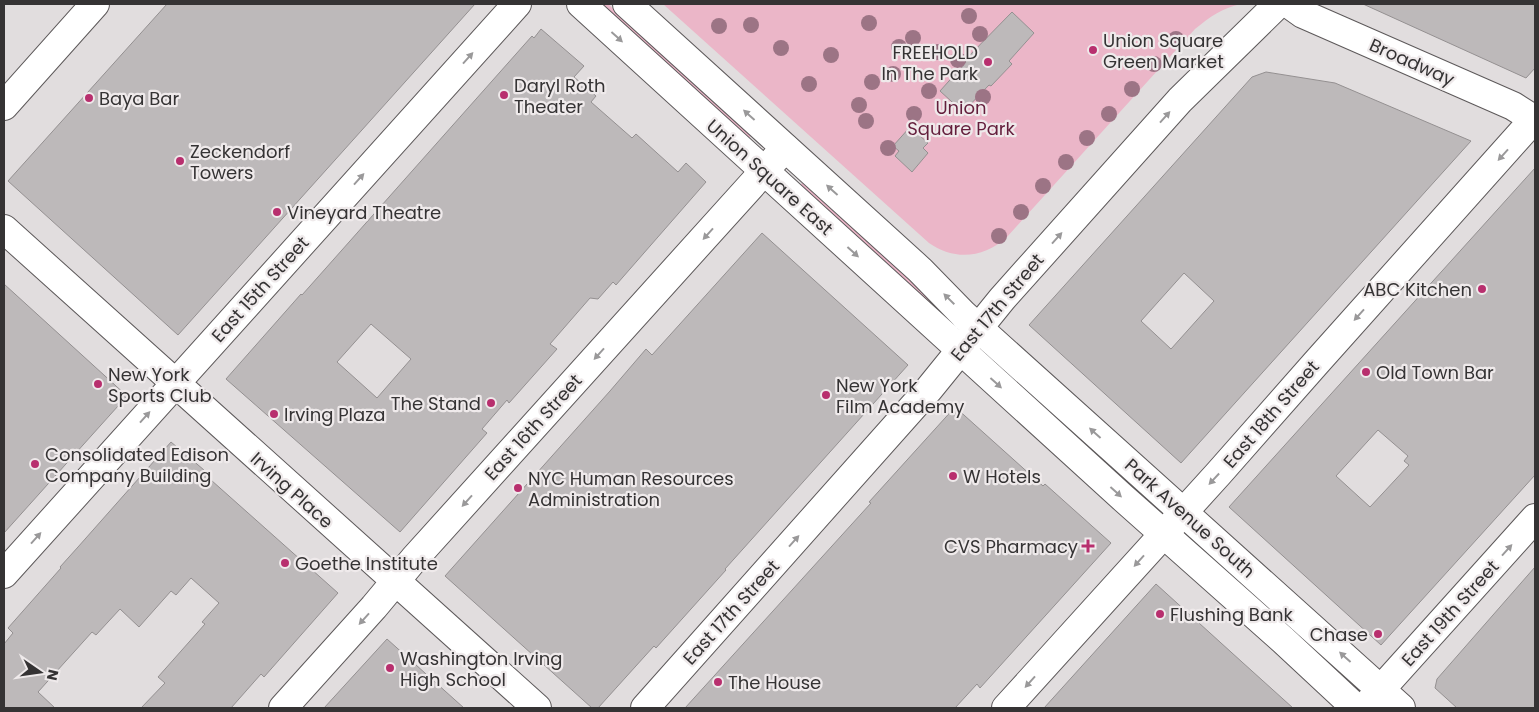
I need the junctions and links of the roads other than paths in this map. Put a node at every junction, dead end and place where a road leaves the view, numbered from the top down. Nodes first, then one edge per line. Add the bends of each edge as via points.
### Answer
1 (95, 4) edge
2 (517, 4) edge
3 (581, 4) edge
4 (627, 4) edge
5 (1278, 4) edge
6 (1289, 4) edge
7 (4, 106) edge
8 (1535, 119) edge
9 (785, 148) junction
10 (765, 171) junction
11 (4, 230) edge
12 (978, 328) junction
13 (960, 350) junction
14 (175, 384) junction
15 (1183, 512) junction
16 (1535, 518) edge
17 (1163, 534) junction
18 (4, 574) edge
19 (395, 582) junction
20 (1373, 699) edge
21 (284, 708) edge
22 (537, 708) edge
23 (645, 708) edge
24 (1006, 708) edge
25 (1356, 708) edge
26 (1401, 708) edge

1 - 7 street
14 -> 2 street, East 15th Street
3 -> 10 street, Union Square East
9 -> 4 street, Union Square East
12 -> 5 street, East 17th Street via 1180,100
6 - 8 street, Broadway via 1303,14 1513,106
8 -> 15 street, East 18th Street
9 - 10 street, East 16th Street
12 -> 9 street, Union Square East via 920,270
10 -> 13 street, Union Square East
10 -> 19 street, East 16th Street
11 - 14 street, Irving Place
12 - 13 street, East 17th Street
15 -> 12 street, Park Avenue South
13 -> 17 street, Park Avenue South
23 -> 13 street, East 17th Street
18 -> 14 street, East 15th Street
14 - 19 street, Irving Place
15 - 17 street, East 18th Street
20 -> 15 street, Park Avenue South
20 -> 16 street, East 19th Street
17 -> 24 street, East 18th Street
17 - 25 street, Park Avenue South
19 -> 21 street, East 16th Street
19 - 22 street, Irving Place
20 - 26 street, Park Avenue South

